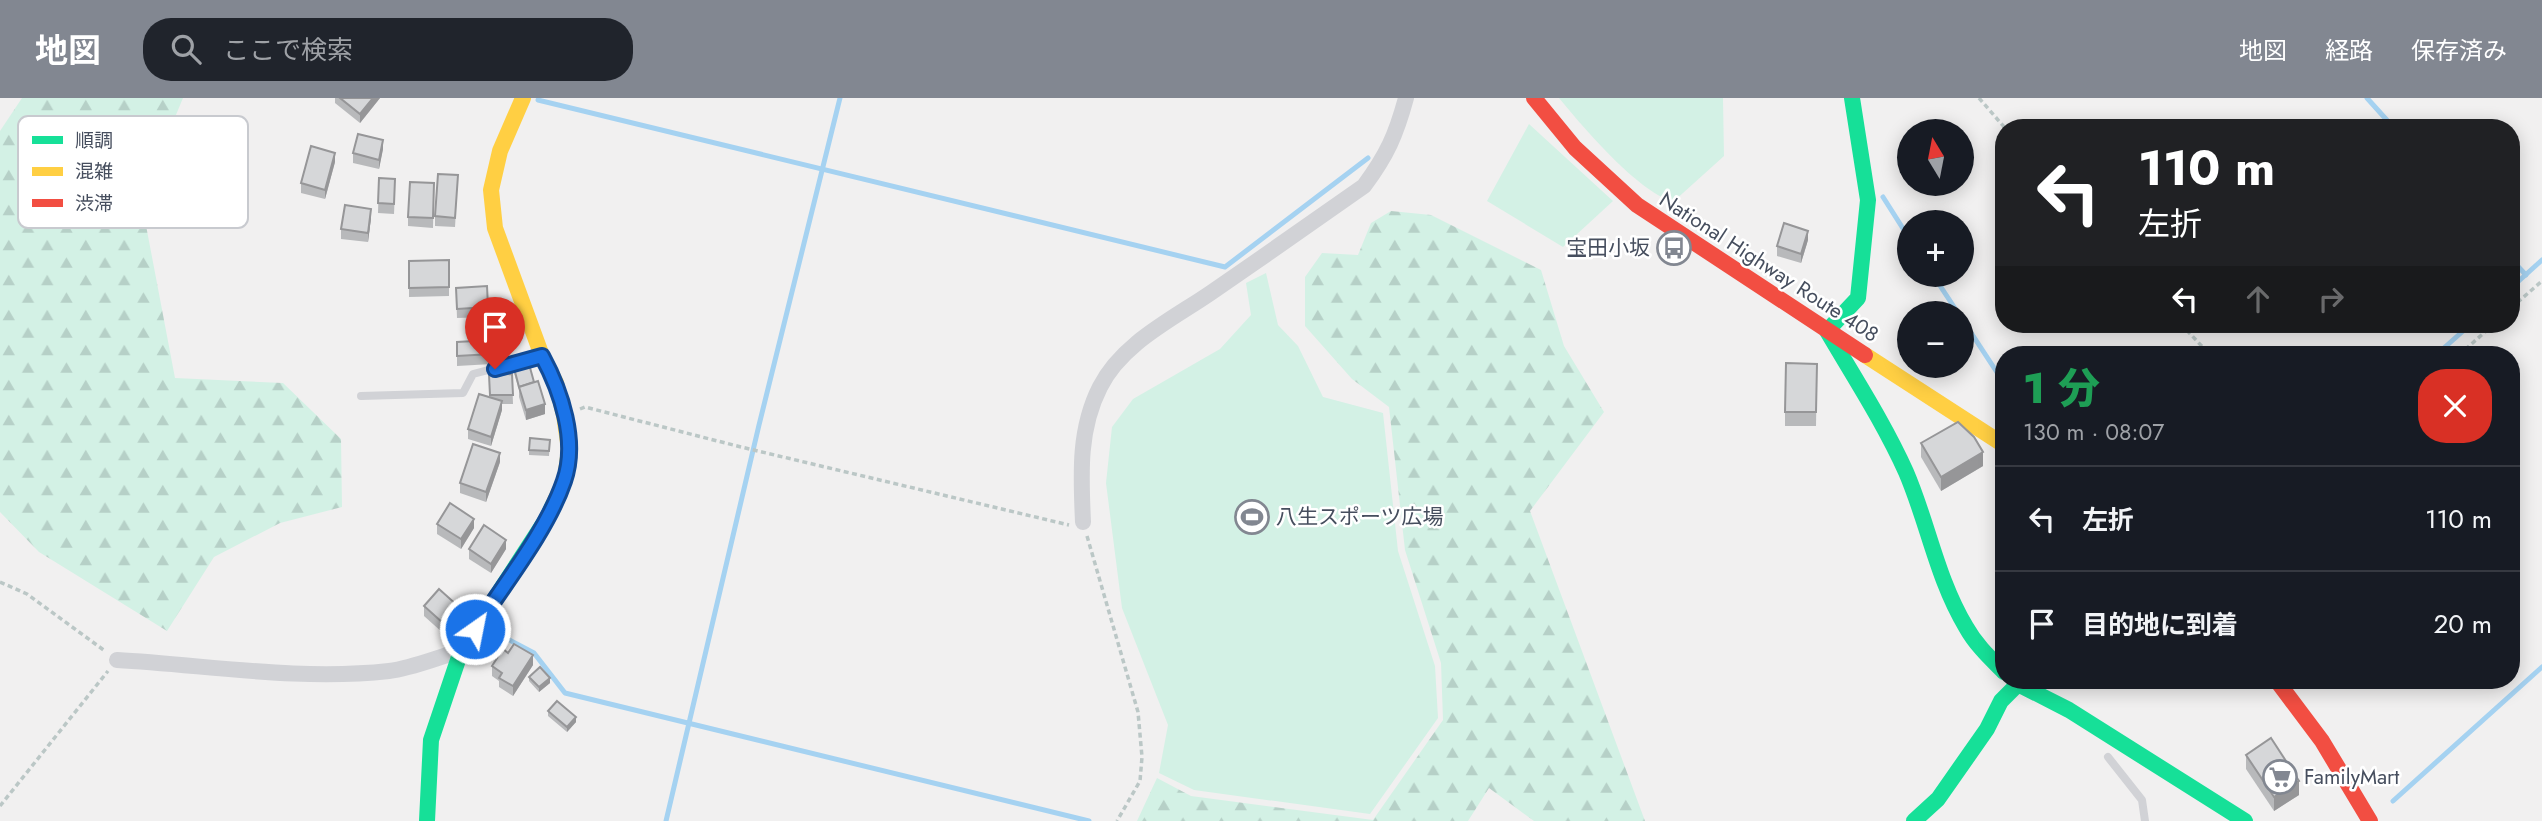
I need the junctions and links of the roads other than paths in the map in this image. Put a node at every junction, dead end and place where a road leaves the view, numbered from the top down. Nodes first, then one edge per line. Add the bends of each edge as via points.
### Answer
1 (523, 98) edge
2 (1406, 98) edge
3 (1534, 98) edge
4 (1852, 98) edge
5 (1827, 331) junction
6 (542, 356) junction
7 (361, 396) dead end
8 (1995, 439) edge
9 (1083, 522) road end
10 (461, 651) junction
11 (117, 660) road end
12 (1995, 665) edge
13 (2010, 689) edge
14 (2029, 689) edge
15 (2283, 689) edge
16 (2108, 757) dead end
17 (427, 821) edge
18 (1914, 821) edge
19 (2145, 821) edge
20 (2245, 821) edge
21 (2369, 821) edge

1 - 6 main road via 500,151 491,190 495,228
2 - 9 street via 1385,159 1364,186 1146,336 1110,370 1094,398 1085,430 1080,474
3 - 5 main road, National Highway Route 408 via 1615,188
4 - 5 main road via 1868,200 1858,298
5 - 8 main road, National Highway Route 408
5 - 12 main road via 1904,467 1922,509 1945,590 1966,632
6 - 7 lane via 473,374 463,393
6 - 10 main road via 556,383 564,415 569,449 565,479 547,518
10 - 11 street via 392,671 330,674
10 - 17 main road via 431,740
13 - 18 main road via 1938,799
14 - 20 main road
15 - 21 main road via 2322,741
16 - 19 lane via 2142,800

